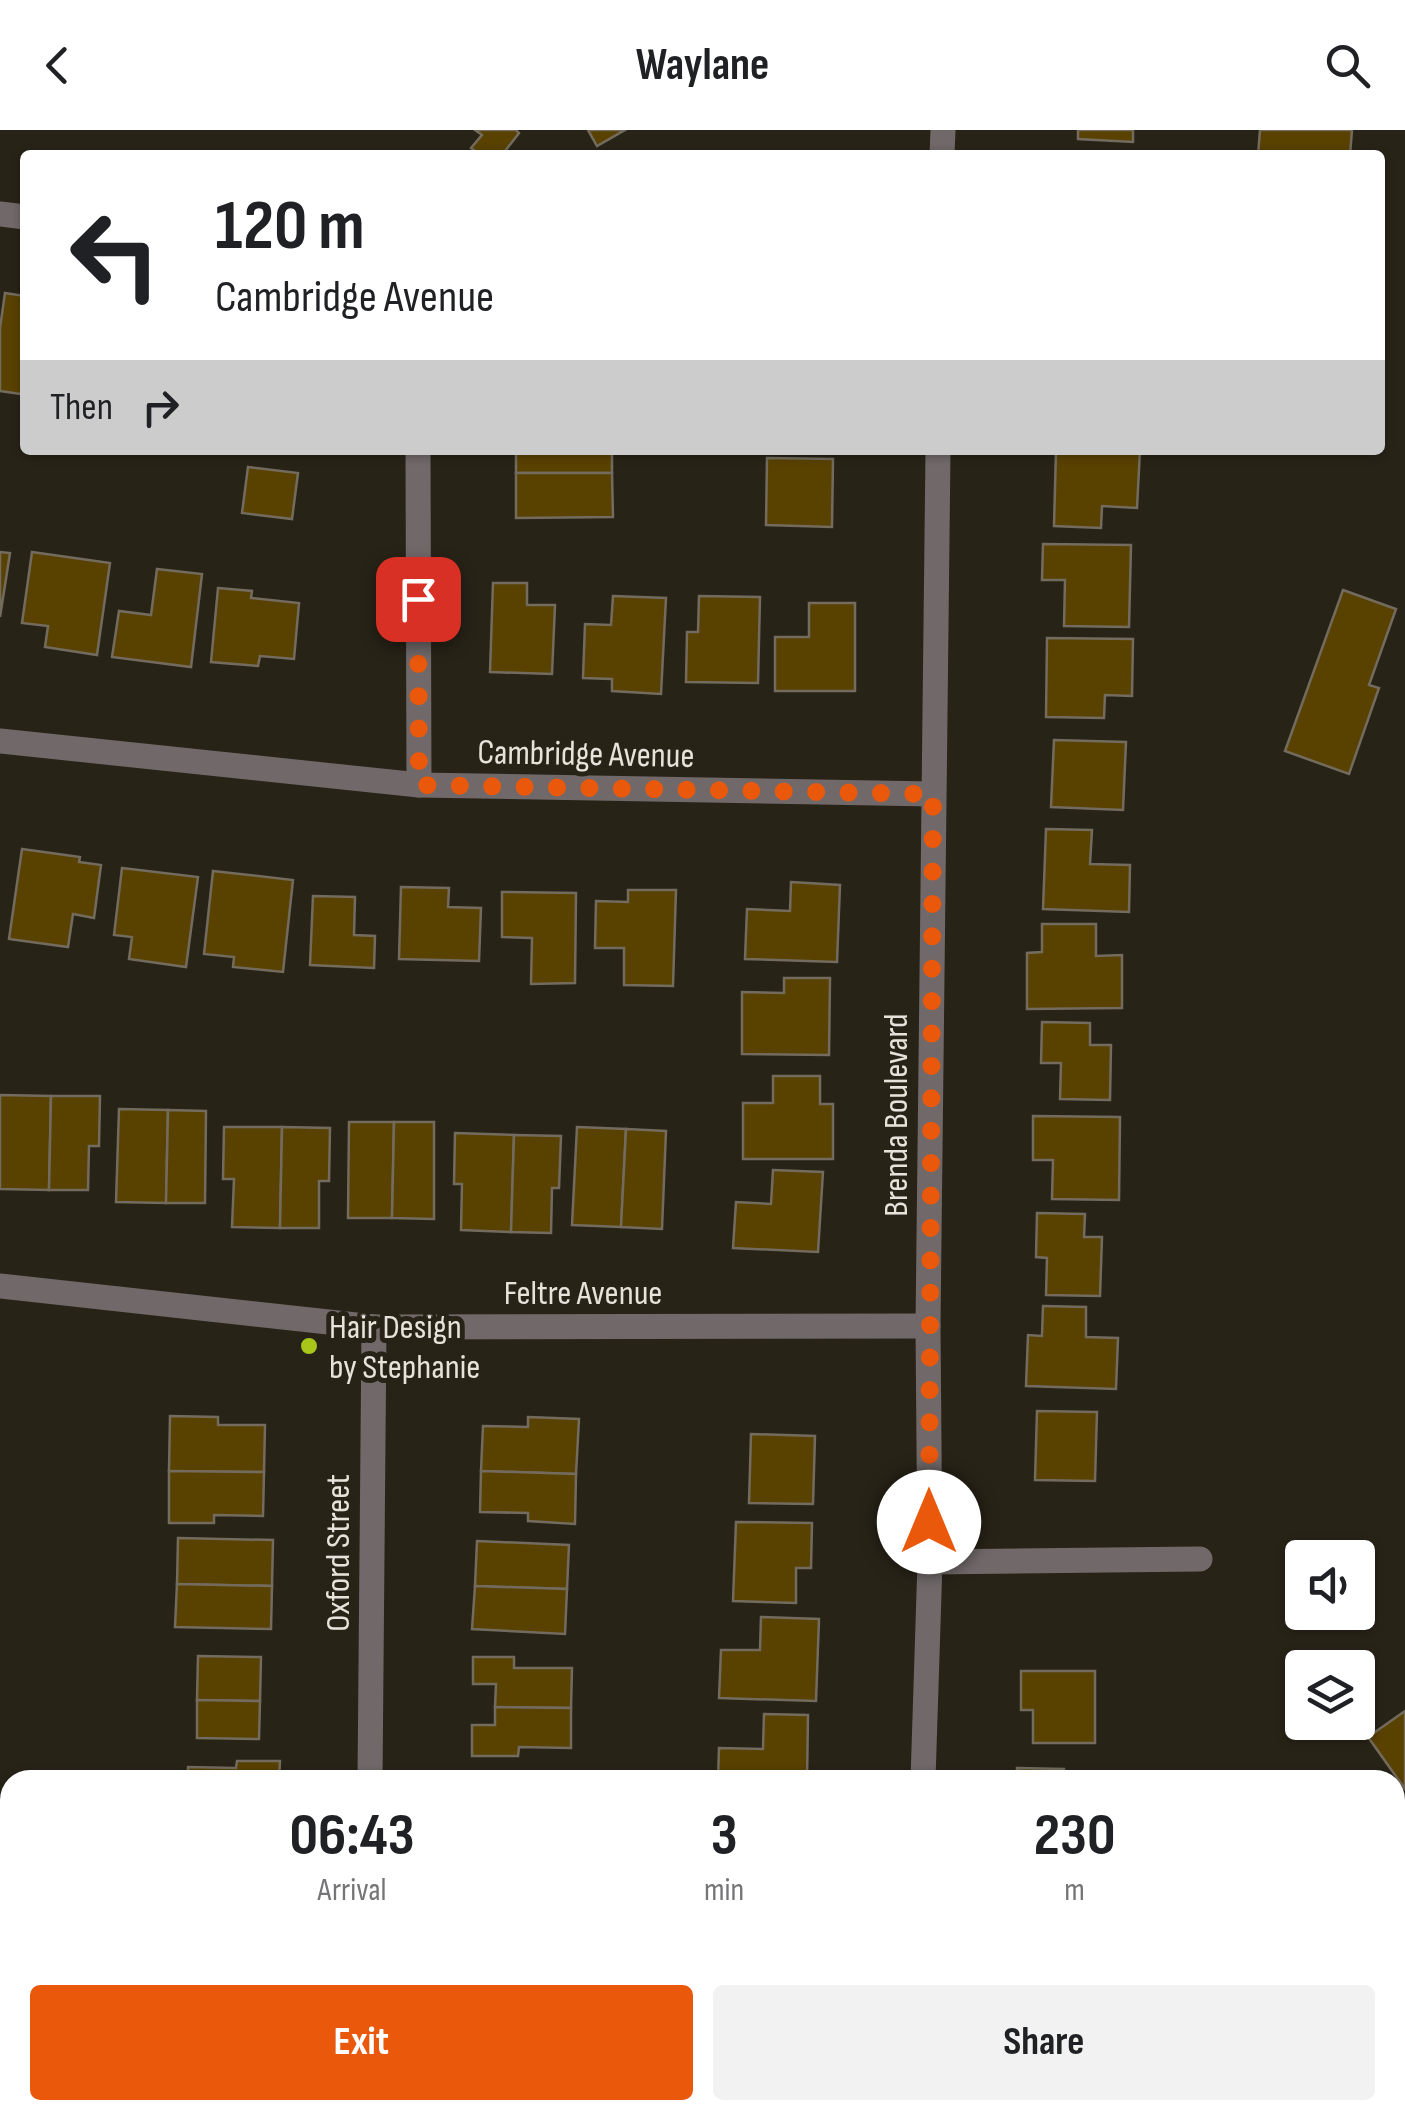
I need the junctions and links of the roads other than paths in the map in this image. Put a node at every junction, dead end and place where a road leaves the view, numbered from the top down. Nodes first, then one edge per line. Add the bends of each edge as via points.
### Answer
1 (418, 455) edge
2 (938, 455) edge
3 (0, 741) edge
4 (419, 785) junction
5 (933, 794) junction
6 (0, 1286) edge
7 (928, 1326) junction
8 (374, 1327) junction
9 (1200, 1559) dead end
10 (930, 1562) junction
11 (370, 1770) edge
12 (923, 1770) edge

1 - 4 street
2 - 5 street, Brenda Boulevard
3 - 4 street, Cambridge Avenue
4 - 5 street, Cambridge Avenue
5 - 7 street, Brenda Boulevard
6 - 8 street, Feltre Avenue
7 - 8 street, Feltre Avenue
7 - 10 street, Brenda Boulevard
8 - 11 street, Oxford Street
9 - 10 street
10 - 12 street, Brenda Boulevard

